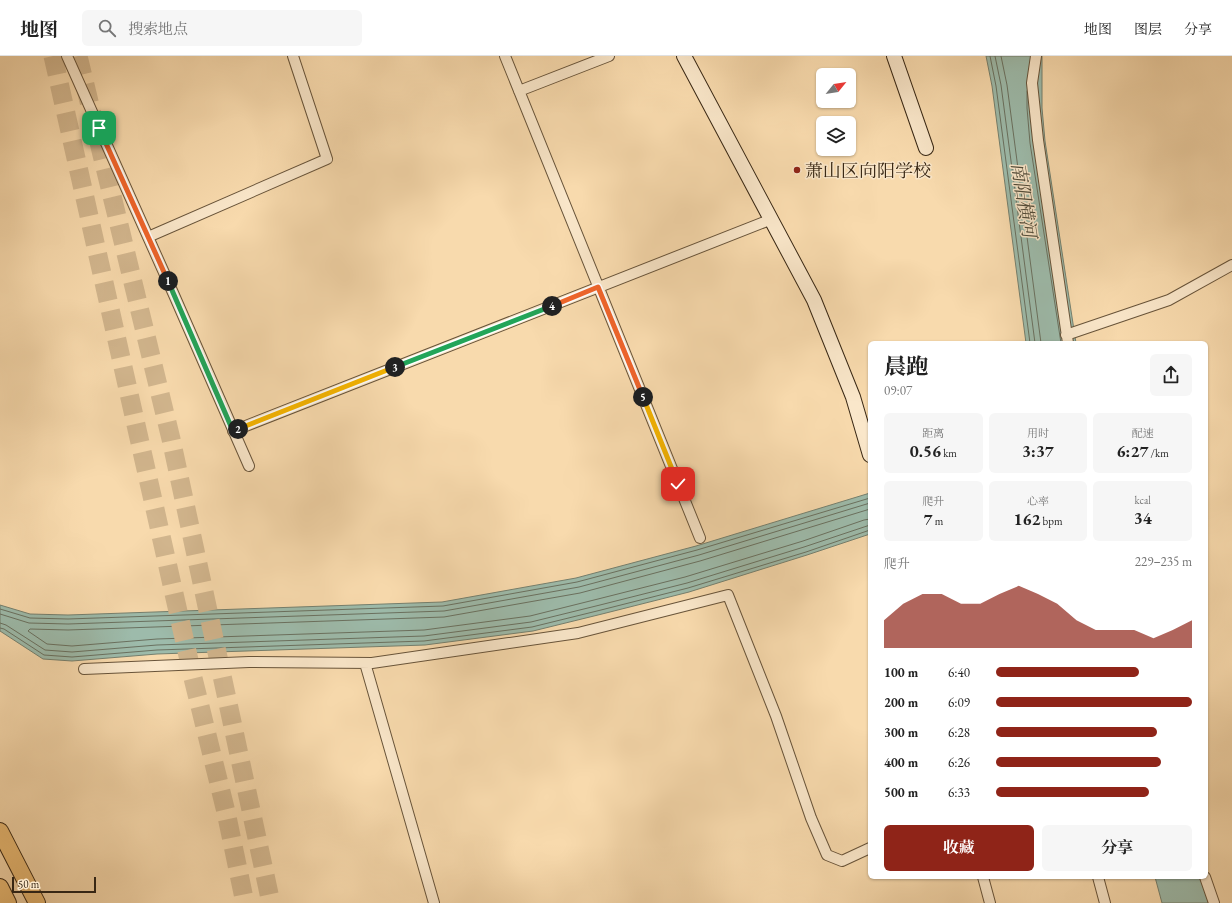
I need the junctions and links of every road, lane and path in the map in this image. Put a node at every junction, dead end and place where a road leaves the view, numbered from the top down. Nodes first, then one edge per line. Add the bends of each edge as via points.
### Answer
1 (67, 56) edge
2 (293, 56) edge
3 (505, 56) edge
4 (609, 56) edge
5 (684, 56) edge
6 (894, 56) edge
7 (1036, 56) edge
8 (519, 91) junction
9 (926, 148) dead end
10 (772, 219) junction
11 (148, 237) junction
12 (1232, 265) edge
13 (598, 287) junction
14 (1067, 339) edge
15 (233, 431) junction
16 (868, 448) edge
17 (249, 466) dead end
18 (700, 538) dead end
19 (365, 663) junction
20 (84, 669) dead end
21 (0, 831) edge
22 (868, 849) edge
23 (984, 879) edge
24 (1099, 879) edge
25 (1206, 879) edge
26 (0, 887) edge
27 (8, 903) edge
28 (37, 903) edge
29 (434, 903) edge
30 (990, 903) edge
31 (1105, 903) edge
32 (1214, 903) edge

1 - 11 street
2 - 11 street via 327,159
3 - 8 street
4 - 8 street
5 - 10 street
6 - 9 street
7 - 14 street via 1032,83 1038,140
8 - 13 street
10 - 13 street
10 - 16 street via 814,300 853,397
11 - 15 street
12 - 14 street via 1169,300
13 - 15 street
13 - 18 street
15 - 17 street
19 - 20 street via 249,662
19 - 22 street via 578,632 728,595 827,855 842,861
19 - 29 street
21 - 28 main road
23 - 30 street
24 - 31 street
25 - 32 street
26 - 27 main road

